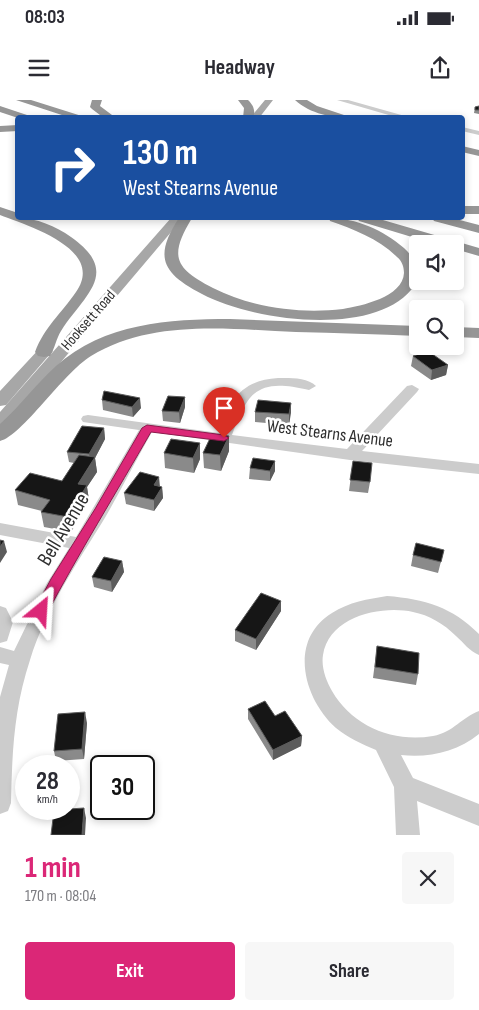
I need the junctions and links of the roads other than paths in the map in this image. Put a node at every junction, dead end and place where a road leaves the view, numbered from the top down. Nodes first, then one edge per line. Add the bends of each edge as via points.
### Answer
1 (21, 100) edge
2 (97, 100) edge
3 (244, 100) edge
4 (269, 100) edge
5 (278, 100) edge
6 (300, 100) edge
7 (340, 100) edge
8 (0, 109) edge
9 (19, 115) edge
10 (73, 115) edge
11 (106, 115) edge
12 (249, 115) edge
13 (256, 115) edge
14 (266, 115) edge
15 (338, 115) edge
16 (398, 115) edge
17 (479, 126) edge
18 (15, 128) edge
19 (0, 129) edge
20 (466, 130) edge
21 (479, 133) edge
22 (465, 145) edge
23 (479, 148) edge
24 (465, 151) edge
25 (479, 153) edge
26 (0, 200) edge
27 (15, 206) edge
28 (465, 210) edge
29 (479, 210) edge
30 (0, 211) edge
31 (15, 217) edge
32 (21, 220) edge
33 (161, 220) edge
34 (175, 220) edge
35 (184, 220) edge
36 (340, 220) edge
37 (371, 220) edge
38 (446, 220) edge
39 (479, 229) edge
40 (421, 235) edge
41 (464, 248) edge
42 (479, 252) edge
43 (409, 331) edge
44 (464, 332) edge
45 (479, 333) edge
46 (44, 352) junction
47 (308, 386) dead end
48 (412, 389) dead end
49 (0, 401) edge
50 (88, 419) dead end
51 (0, 423) edge
52 (147, 428) junction
53 (0, 436) edge
54 (224, 438) junction
55 (350, 455) junction
56 (479, 469) edge
57 (1, 529) edge
58 (79, 544) junction
59 (0, 613) edge
60 (0, 636) edge
61 (479, 647) edge
62 (0, 655) edge
63 (20, 660) junction
64 (479, 720) edge
65 (384, 743) junction
66 (405, 786) junction
67 (0, 803) edge
68 (479, 815) edge
69 (408, 835) edge

1 - 10 highway
2 - 11 highway via 94,104 97,109
3 - 12 highway via 250,110
4 - 13 main road
5 - 14 main road
6 - 15 highway
7 - 16 street
8 - 9 highway
17 - 20 street
18 - 19 highway
20 - 21 street
22 - 23 highway
24 - 25 highway
26 - 27 highway
28 - 29 highway
30 - 31 highway
32 - 46 highway via 70,241 85,255 88,263 89,281 85,290 54,330
33 - 46 main road, Hooksett Road
34 - 51 main road, Hooksett Road
35 - 36 highway via 171,241 169,252 172,262 193,283 232,302 286,314 332,315 360,311 389,301 407,287 412,272 404,256 376,234
37 - 40 highway
38 - 39 highway
41 - 42 highway
43 - 53 highway via 214,324 170,325 144,330 104,343 68,365
44 - 45 highway
46 - 49 main road, Hooksett Road
47 - 54 street via 293,382 258,383 246,391 236,407
48 - 55 street
50 - 52 street, West Stearns Avenue
52 - 54 street, West Stearns Avenue
52 - 58 street, Bell Avenue
54 - 55 street, West Stearns Avenue
55 - 56 street, West Stearns Avenue
57 - 58 street
58 - 63 street, Bell Avenue via 34,626
59 - 60 street via 4,622
61 - 65 street via 463,629 416,605 370,603 332,621 320,636 313,655 314,675 322,696 337,716 358,732
62 - 63 street
63 - 67 street, Bell Avenue via 2,741
64 - 65 street via 467,733 443,744 414,748
65 - 66 street
66 - 68 street
66 - 69 street

